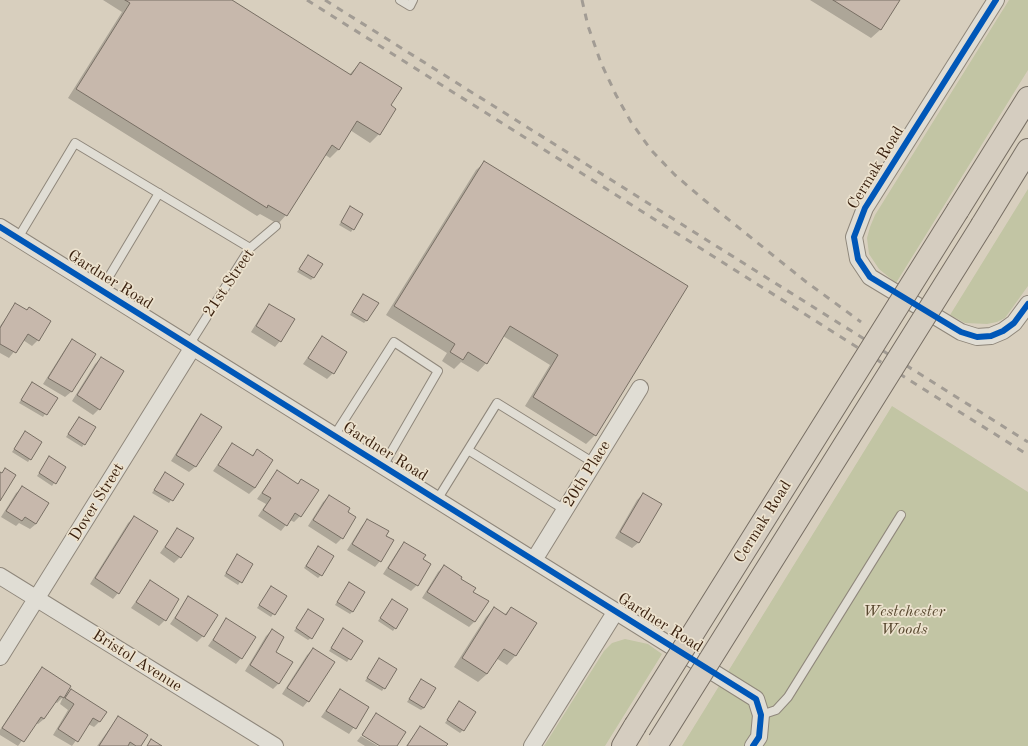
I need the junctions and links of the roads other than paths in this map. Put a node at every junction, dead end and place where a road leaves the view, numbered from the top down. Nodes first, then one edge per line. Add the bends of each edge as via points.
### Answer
1 (400, 0) edge
2 (413, 0) edge
3 (996, 0) edge
4 (1028, 98) edge
5 (1028, 150) edge
6 (159, 193) junction
7 (276, 226) dead end
8 (0, 227) edge
9 (18, 238) junction
10 (250, 248) junction
11 (102, 290) junction
12 (1028, 304) edge
13 (191, 346) junction
14 (640, 388) dead end
15 (334, 436) junction
16 (468, 450) junction
17 (594, 463) junction
18 (383, 466) junction
19 (437, 500) junction
20 (565, 510) junction
21 (901, 515) dead end
22 (534, 560) junction
23 (0, 576) edge
24 (37, 598) junction
25 (616, 611) junction
26 (0, 656) edge
27 (761, 715) junction
28 (657, 743) edge
29 (275, 746) edge
30 (532, 746) edge
31 (623, 746) edge
32 (753, 746) edge

1 - 2 lane via 410,6
3 - 12 street, Cermak Road via 865,208 854,237 858,259 870,277 961,332 977,337 991,336 1003,331 1014,323
4 - 31 main road, Cermak Road, bridge
5 - 28 main road, Cermak Road, bridge
6 - 9 lane via 76,143
6 - 10 lane
6 - 11 lane
7 - 10 lane, 21st Street
8 - 9 street, Gardner Road
9 - 11 street, Gardner Road
10 - 13 lane, 21st Street
11 - 13 street, Gardner Road
13 - 15 street, Gardner Road
13 - 24 street, Dover Street
14 - 17 street, 20th Place
15 - 18 street, Gardner Road
15 - 18 lane via 394,342 438,371
16 - 17 lane via 497,403
16 - 19 lane
16 - 20 lane
17 - 20 street, 20th Place
18 - 19 street, Gardner Road
19 - 22 street, Gardner Road
20 - 22 street, 20th Place
21 - 27 lane via 788,697 776,710
22 - 25 street, Gardner Road
23 - 24 street, Bristol Avenue
24 - 26 street, Dover Street
24 - 29 street, Bristol Avenue
25 - 27 street, Gardner Road via 756,699
25 - 30 street
27 - 32 street via 759,737

